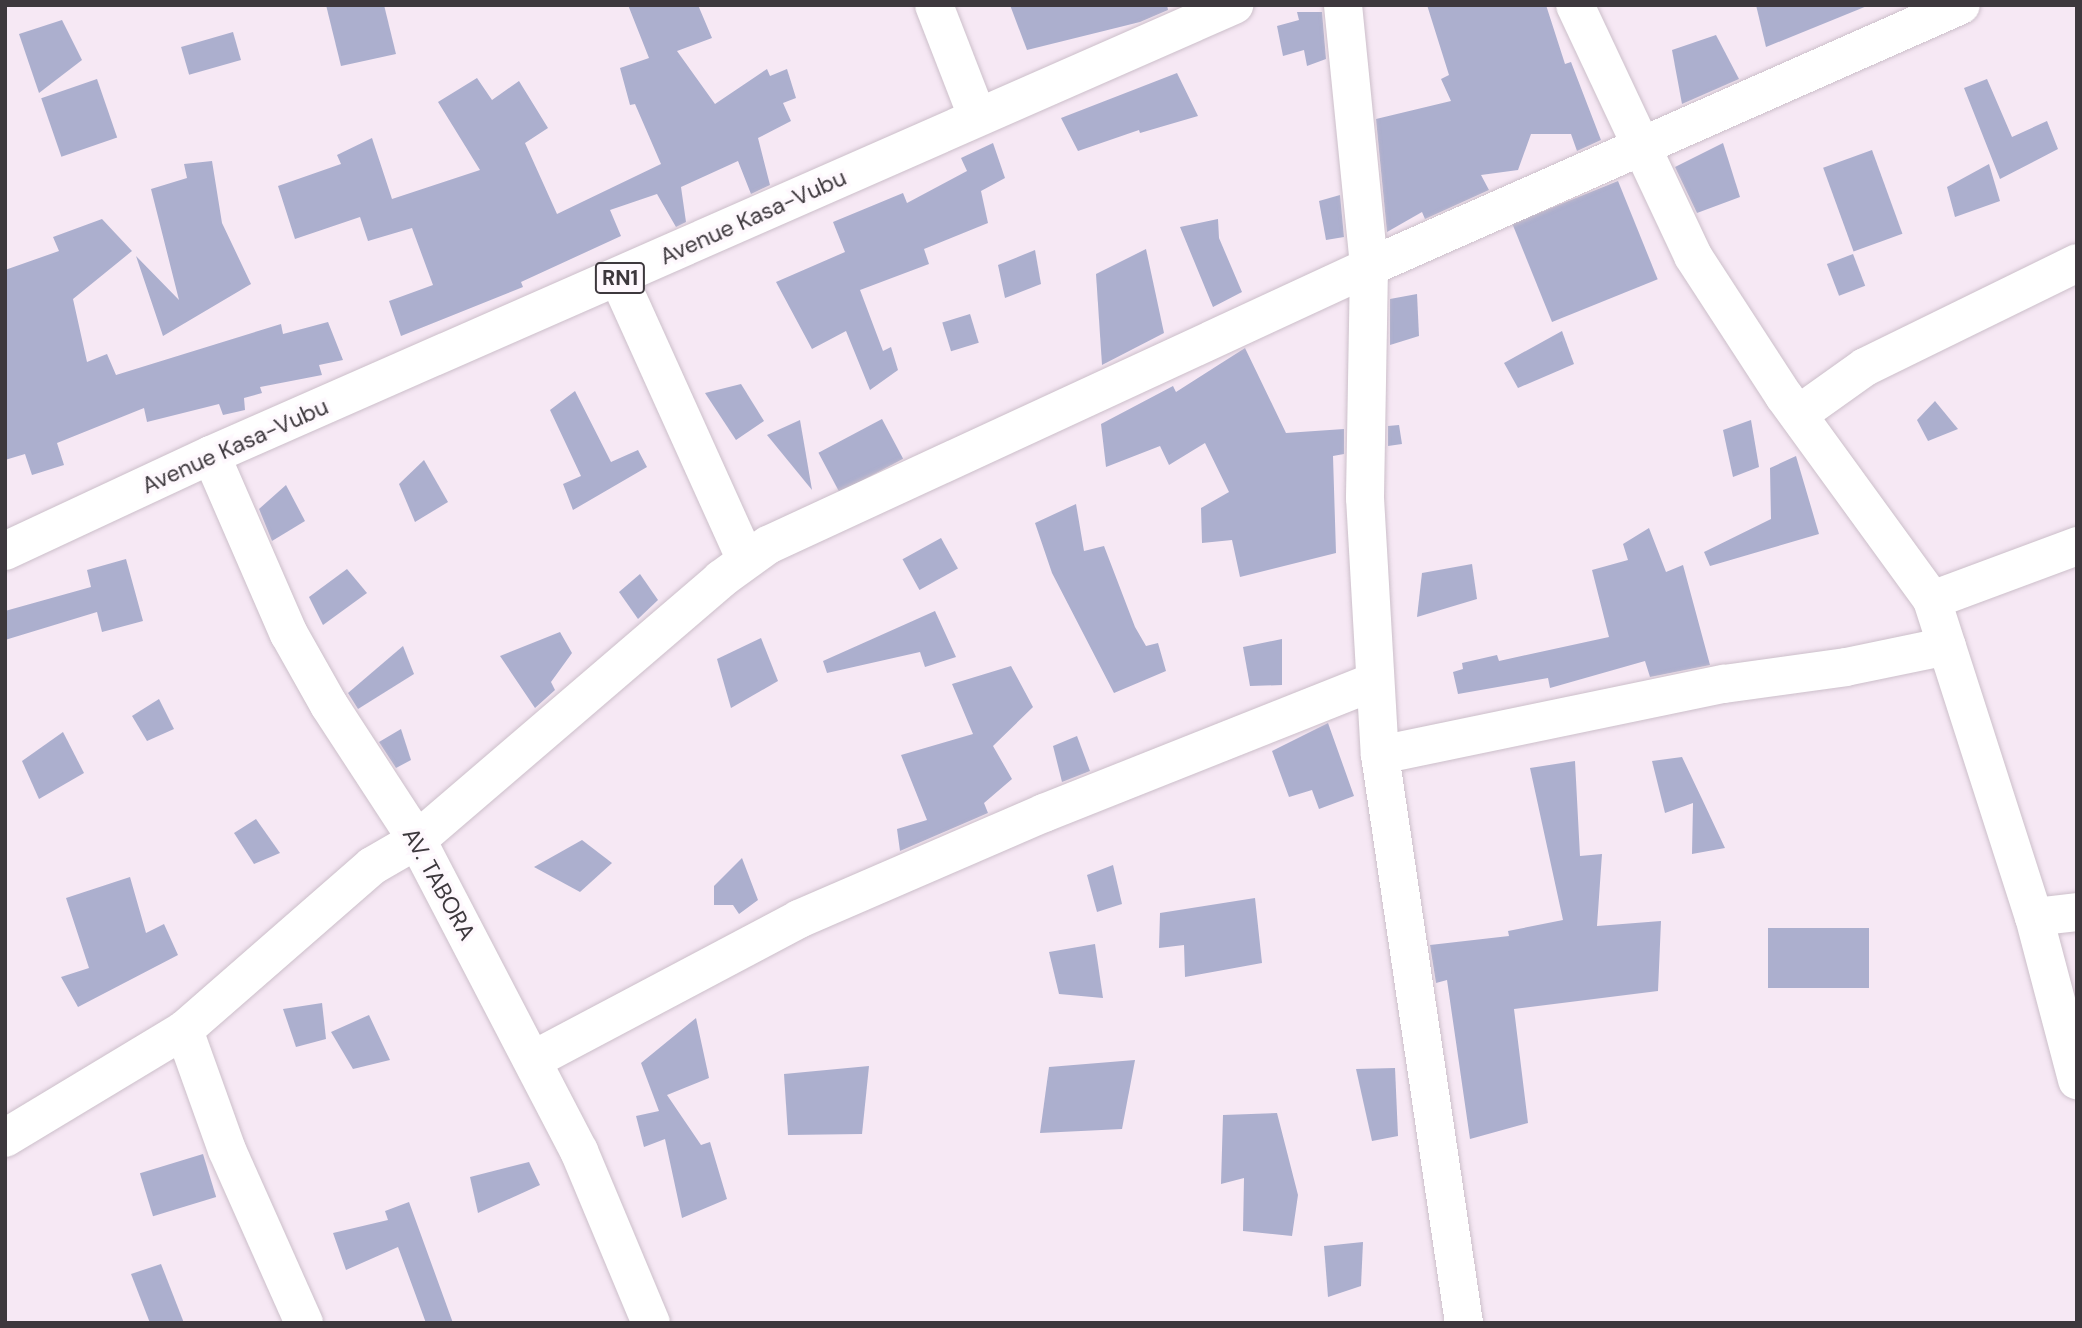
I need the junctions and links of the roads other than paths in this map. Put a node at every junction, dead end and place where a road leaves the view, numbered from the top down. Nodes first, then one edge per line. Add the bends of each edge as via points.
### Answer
1 (934, 5) edge
2 (1234, 5) edge
3 (1343, 5) edge
4 (1575, 5) edge
5 (1961, 5) edge
6 (977, 116) junction
7 (1643, 145) junction
8 (2077, 263) edge
9 (1369, 267) junction
10 (619, 279) junction
11 (1799, 414) junction
12 (211, 455) junction
13 (2077, 546) edge
14 (5, 551) edge
15 (746, 560) junction
16 (1932, 600) junction
17 (1947, 646) junction
18 (1373, 682) junction
19 (1380, 755) junction
20 (417, 840) junction
21 (2077, 912) edge
22 (2034, 917) junction
23 (184, 1030) junction
24 (533, 1060) junction
25 (2077, 1080) edge
26 (5, 1138) edge
27 (303, 1323) edge
28 (651, 1323) edge
29 (1464, 1323) edge

1 - 6 main road
2 - 6 main road, Avenue Kasa-Vubu / RN1
3 - 9 main road
4 - 7 main road
5 - 7 main road
6 - 10 main road, Avenue Kasa-Vubu / RN1
7 - 9 main road
7 - 11 main road via 1693,256
8 - 11 main road via 1865,367
9 - 15 main road via 799,528
9 - 18 main road via 1365,498
10 - 12 main road, Avenue Kasa-Vubu / RN1
10 - 15 main road
11 - 16 main road
12 - 14 main road, Avenue Kasa-Vubu / RN1
12 - 20 main road, AV. TABORA via 289,634
13 - 16 main road
15 - 20 main road
16 - 17 main road
17 - 19 main road via 1846,667 1724,684
17 - 22 main road
18 - 19 main road
18 - 24 main road via 1044,813 799,919
19 - 29 main road
20 - 23 main road via 372,866
20 - 24 main road, AV. TABORA
21 - 22 main road
22 - 25 main road
23 - 26 main road
23 - 27 main road via 227,1150
24 - 28 main road, AV. TABORA via 579,1151

